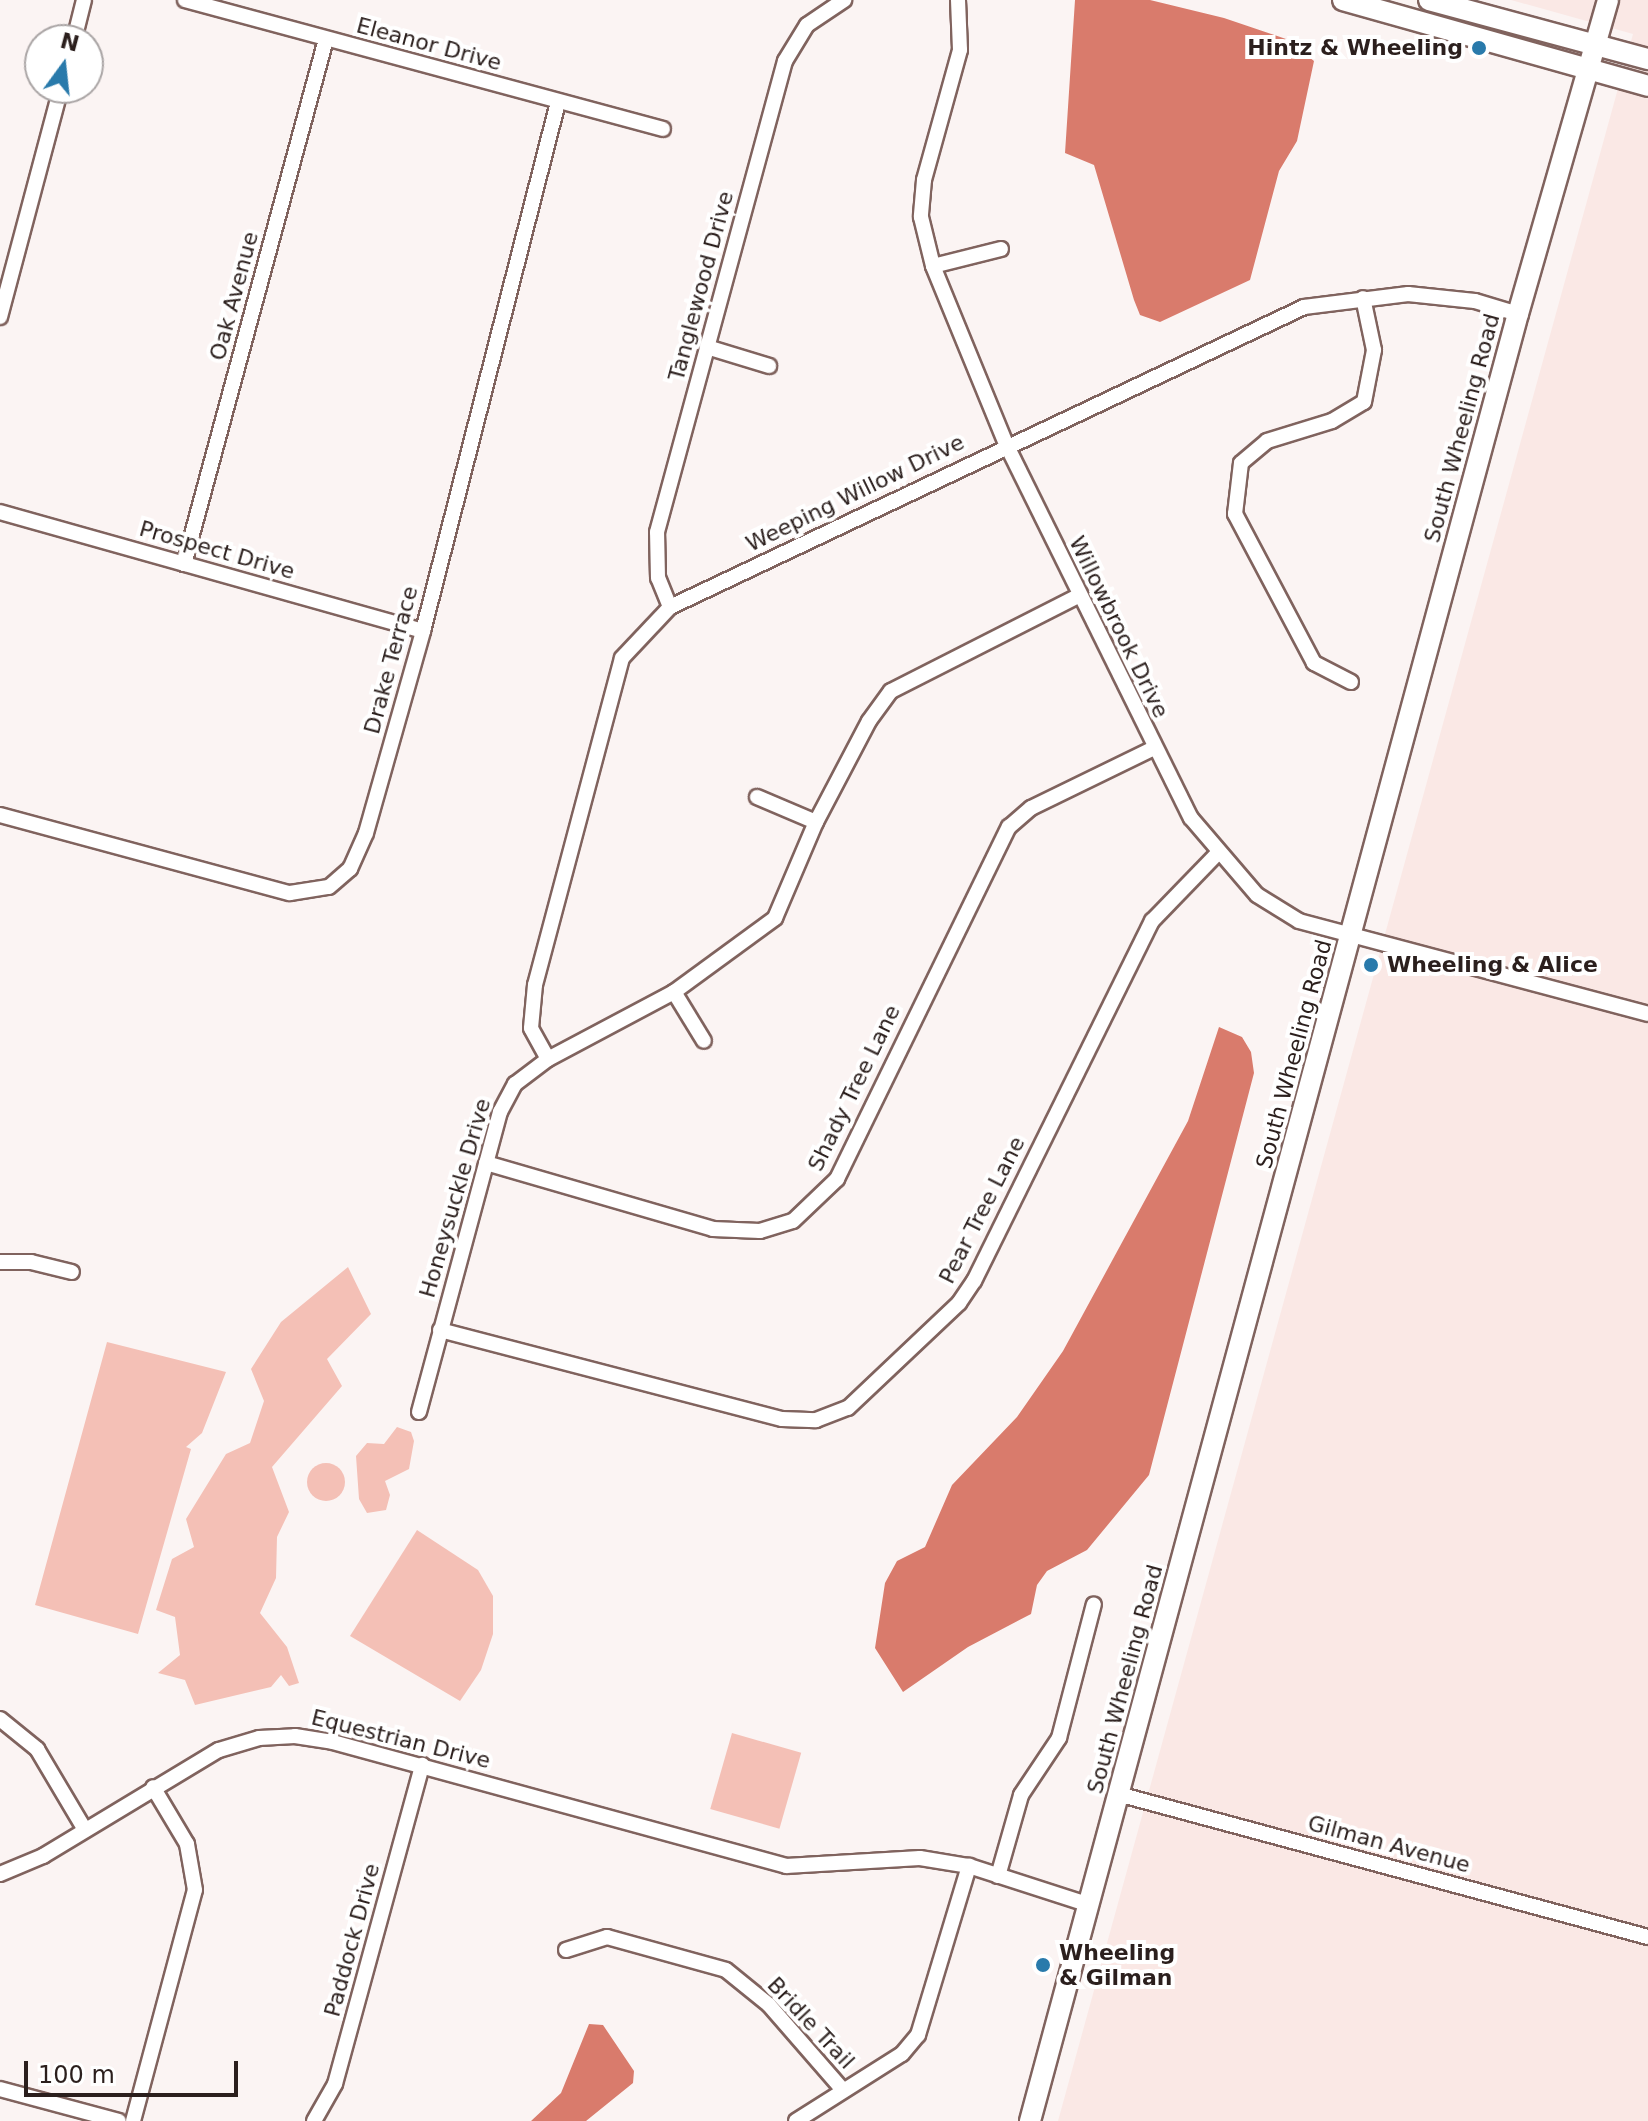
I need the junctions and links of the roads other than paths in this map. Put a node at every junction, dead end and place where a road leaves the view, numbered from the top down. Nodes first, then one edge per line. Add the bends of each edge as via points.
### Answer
1 (84, 0) edge
2 (185, 0) edge
3 (844, 0) edge
4 (958, 0) edge
5 (1343, 0) edge
6 (1429, 0) edge
7 (1608, 0) edge
8 (78, 24) edge
9 (326, 39) junction
10 (1595, 45) junction
11 (1648, 59) edge
12 (1588, 68) junction
13 (1648, 86) edge
14 (558, 102) junction
15 (57, 104) edge
16 (663, 129) dead end
17 (1001, 249) dead end
18 (933, 266) junction
19 (1363, 298) junction
20 (1518, 314) junction
21 (0, 317) edge
22 (707, 347) junction
23 (769, 366) dead end
24 (1006, 444) junction
25 (0, 512) edge
26 (184, 564) junction
27 (1078, 596) junction
28 (670, 607) junction
29 (423, 631) junction
30 (1351, 682) dead end
31 (1154, 748) junction
32 (757, 797) dead end
33 (0, 815) edge
34 (816, 822) junction
35 (1218, 853) junction
36 (1350, 936) junction
37 (674, 992) junction
38 (1648, 1014) edge
39 (704, 1041) dead end
40 (548, 1059) junction
41 (486, 1163) junction
42 (0, 1262) edge
43 (72, 1272) dead end
44 (440, 1330) junction
45 (419, 1412) dead end
46 (1094, 1604) dead end
47 (0, 1719) edge
48 (422, 1765) junction
49 (153, 1787) junction
50 (1118, 1794) junction
51 (84, 1828) junction
52 (969, 1866) junction
53 (0, 1874) edge
54 (998, 1876) junction
55 (1090, 1905) junction
56 (1648, 1937) edge
57 (566, 1950) dead end
58 (0, 2089) edge
59 (843, 2090) junction
60 (119, 2121) edge
61 (133, 2121) edge
62 (314, 2121) edge
63 (796, 2121) edge
64 (1030, 2121) edge

1 - 8 street
2 - 9 street, Eleanor Drive
3 - 22 street, Tanglewood Drive via 807,25 785,61
4 - 18 street, Willowbrook Drive via 960,50 924,180 921,217
5 - 12 main road
6 - 10 main road
7 - 10 main road, South Wheeling Road
9 - 14 street, Eleanor Drive
9 - 26 street, Oak Avenue
10 - 11 main road
10 - 12 main road, South Wheeling Road
12 - 13 main road
12 - 20 main road, South Wheeling Road
14 - 16 street, Eleanor Drive
14 - 29 street, Drake Terrace
15 - 21 street
17 - 18 street
18 - 24 street, Willowbrook Drive
19 - 20 street, Weeping Willow Drive via 1408,294 1475,301
19 - 24 street, Weeping Willow Drive via 1304,307
19 - 30 street via 1374,350 1364,402 1332,421 1267,441 1241,463 1235,514 1314,663
20 - 36 main road, South Wheeling Road
22 - 23 street
22 - 28 street, Tanglewood Drive via 657,532 658,578
24 - 27 street, Willowbrook Drive
24 - 28 street, Weeping Willow Drive
25 - 26 street, Prospect Drive
26 - 29 street, Prospect Drive
27 - 31 street, Willowbrook Drive
27 - 34 street, Honeysuckle Drive via 891,691 869,721
28 - 40 street, Weeping Willow Drive via 641,632 618,673 535,985 531,1028
29 - 33 street, Drake Terrace via 362,846 350,869 329,887 290,893
31 - 35 street, Willowbrook Drive via 1191,818
31 - 41 street, Shady Tree Lane via 1031,808 1009,827 837,1179 793,1221 760,1231 713,1229
32 - 34 street
34 - 37 street, Honeysuckle Drive via 775,918
35 - 36 street, Willowbrook Drive via 1268,901 1299,921
35 - 44 street, Pear Tree Lane via 1152,921 967,1292 848,1408 816,1420 782,1419
36 - 38 street, Willowbrook Drive
36 - 50 main road, South Wheeling Road
37 - 39 street
37 - 40 street, Honeysuckle Drive
40 - 41 street, Honeysuckle Drive via 515,1084 506,1099
41 - 44 street, Honeysuckle Drive
42 - 43 street via 31,1262
44 - 45 street, Honeysuckle Drive
46 - 54 street via 1059,1738 1021,1795
47 - 51 street via 37,1749
48 - 49 street, Equestrian Drive via 333,1742 278,1736 219,1750
48 - 52 street, Equestrian Drive via 786,1866 830,1867 894,1858
48 - 62 street, Paddock Drive via 335,2084
49 - 51 street, Equestrian Drive
49 - 61 street via 187,1844 195,1890
50 - 55 main road, South Wheeling Road
50 - 56 street, Gilman Avenue
51 - 53 street, Equestrian Drive via 43,1856
52 - 54 street, Equestrian Drive
52 - 59 street via 918,2035 902,2054
54 - 55 street, Equestrian Drive
55 - 64 main road, South Wheeling Road
57 - 59 street, Bridle Trail via 607,1937 726,1970 769,2005
58 - 60 street
59 - 63 street

